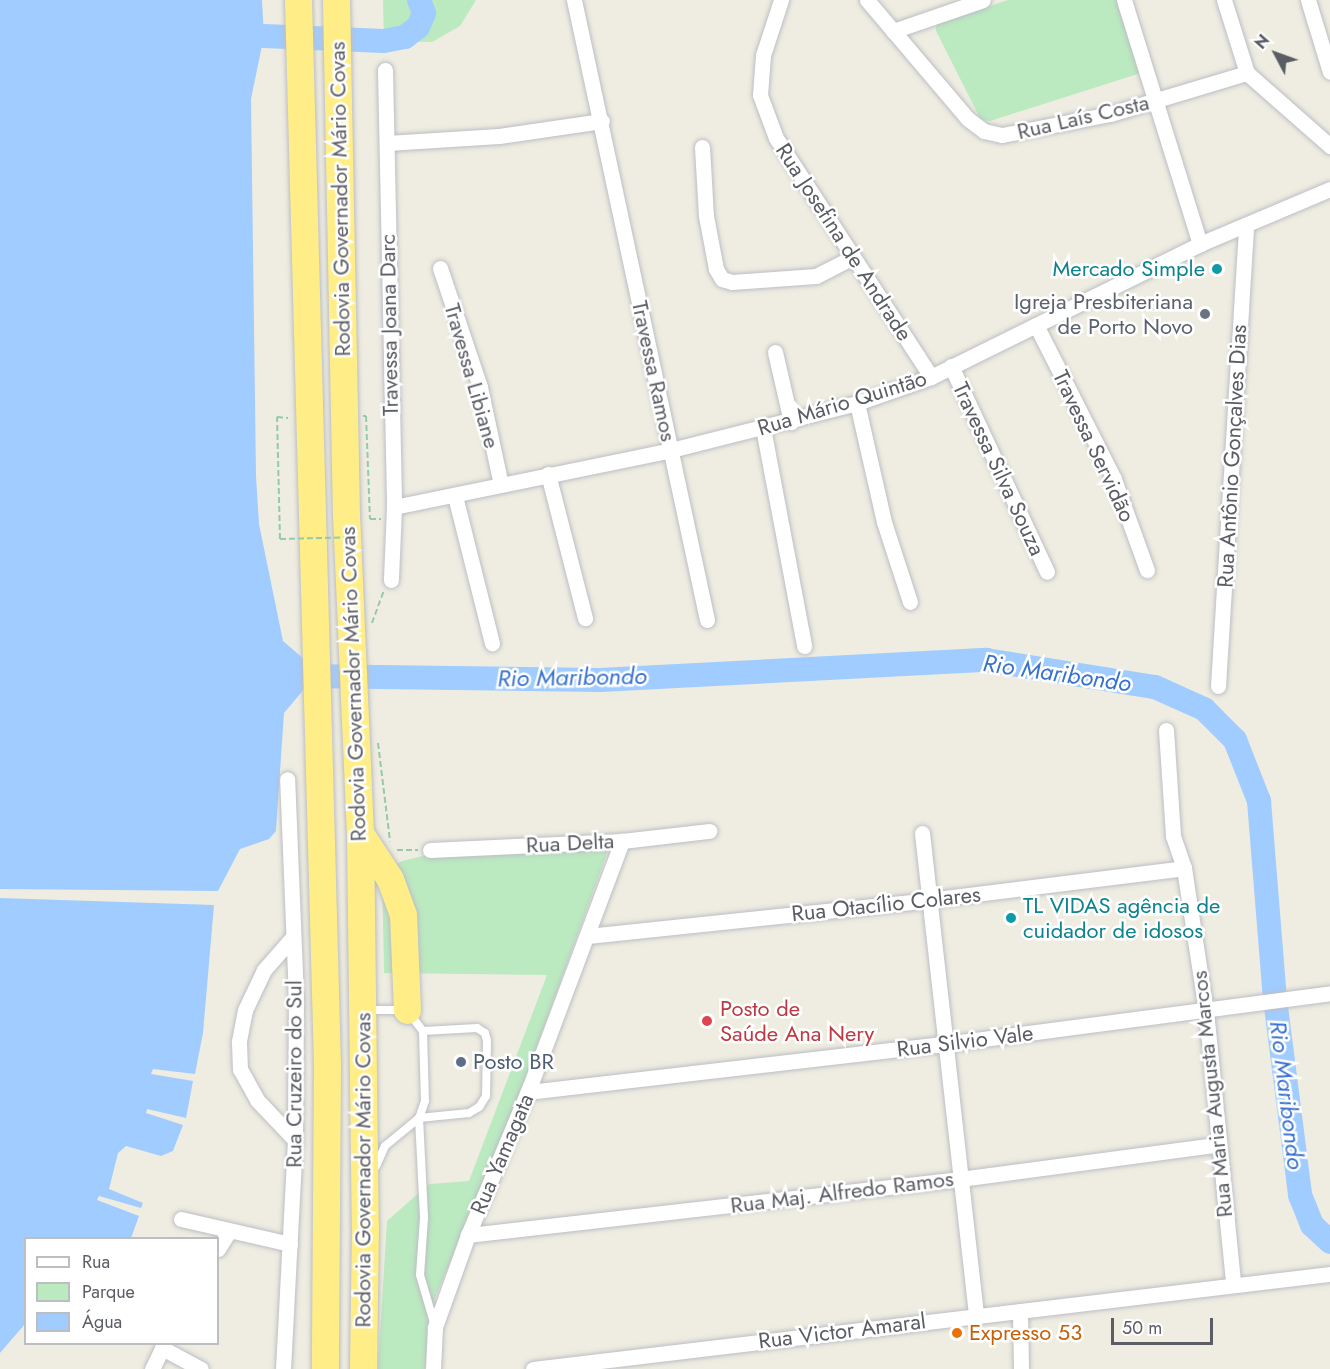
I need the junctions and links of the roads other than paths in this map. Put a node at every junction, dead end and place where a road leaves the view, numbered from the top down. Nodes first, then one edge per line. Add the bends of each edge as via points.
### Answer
1 (574, 0) edge
2 (781, 0) edge
3 (867, 0) edge
4 (983, 0) edge
5 (1124, 0) edge
6 (1224, 0) edge
7 (1308, 0) edge
8 (298, 5) edge
9 (336, 5) edge
10 (892, 31) junction
11 (385, 70) dead end
12 (1330, 72) edge
13 (1247, 73) junction
14 (1154, 101) junction
15 (602, 121) junction
16 (387, 142) junction
17 (1330, 146) edge
18 (702, 147) dead end
19 (1330, 189) edge
20 (1246, 225) junction
21 (1200, 244) junction
22 (854, 257) junction
23 (440, 268) dead end
24 (1036, 325) junction
25 (774, 352) dead end
26 (951, 366) junction
27 (931, 377) junction
28 (857, 403) junction
29 (791, 422) junction
30 (763, 428) junction
31 (671, 450) junction
32 (548, 474) junction
33 (501, 485) junction
34 (455, 496) junction
35 (394, 507) junction
36 (1147, 570) dead end
37 (1047, 572) dead end
38 (391, 580) road end
39 (910, 602) dead end
40 (585, 618) dead end
41 (707, 620) dead end
42 (492, 643) dead end
43 (804, 646) dead end
44 (1218, 686) dead end
45 (1166, 730) dead end
46 (287, 779) dead end
47 (709, 831) dead end
48 (360, 833) junction
49 (922, 833) dead end
50 (622, 841) junction
51 (430, 850) road end
52 (1184, 868) junction
53 (928, 900) junction
54 (588, 936) junction
55 (292, 938) junction
56 (1330, 993) edge
57 (362, 1010) junction
58 (1206, 1011) junction
59 (415, 1020) junction
60 (944, 1044) junction
61 (528, 1092) junction
62 (419, 1118) junction
63 (295, 1140) junction
64 (1216, 1145) junction
65 (960, 1179) junction
66 (181, 1219) dead end
67 (365, 1226) junction
68 (228, 1233) junction
69 (468, 1235) junction
70 (290, 1244) junction
71 (219, 1247) edge
72 (1330, 1274) edge
73 (1233, 1283) junction
74 (1020, 1311) junction
75 (976, 1315) junction
76 (435, 1327) junction
77 (163, 1346) edge
78 (153, 1369) edge
79 (201, 1369) edge
80 (283, 1369) edge
81 (325, 1369) edge
82 (363, 1369) edge
83 (434, 1369) edge
84 (533, 1369) edge
85 (1021, 1369) edge

1 - 15 street
2 - 22 street, Rua Josefina de Andrade via 763,55 760,95 776,138
3 - 10 street, Rua Laís Costa
4 - 10 street
5 - 14 street
6 - 13 street
7 - 12 street
8 - 81 highway, Rodovia Governador Mário Covas via 327,1063
9 - 48 highway, Rodovia Governador Mário Covas via 361,634 354,719
10 - 14 street, Rua Laís Costa via 968,119 984,131 1002,135
11 - 16 street, Travessa Joana Darc
13 - 14 street, Rua Laís Costa
13 - 17 street
14 - 21 street
15 - 16 street via 499,136
15 - 31 street, Travessa Ramos
16 - 35 street, Travessa Joana Darc
18 - 22 street via 706,216 716,269 722,279 732,282 816,276
19 - 20 street, Rua Mário Quintão
20 - 21 street, Rua Mário Quintão
20 - 44 street, Rua Antônio Gonçalves Dias
21 - 24 street, Rua Mário Quintão
22 - 27 street, Rua Josefina de Andrade
23 - 33 street, Travessa Libiane via 480,387
24 - 26 street, Rua Mário Quintão
24 - 36 street, Travessa Servidão via 1119,490
25 - 29 street
26 - 27 street, Rua Mário Quintão
26 - 37 street, Travessa Silva Souza
27 - 28 street, Rua Mário Quintão
28 - 29 street, Rua Mário Quintão
28 - 39 street via 884,522
29 - 30 street, Rua Mário Quintão
30 - 31 street, Rua Mário Quintão
30 - 43 street
31 - 32 street, Rua Mário Quintão
31 - 41 street, Travessa Ramos
32 - 33 street, Rua Mário Quintão
32 - 40 street
33 - 34 street, Rua Mário Quintão
34 - 35 street, Rua Mário Quintão
34 - 42 street
35 - 38 street, Travessa Joana Darc
45 - 52 street, Rua Maria Augusta Marcos via 1173,836
46 - 55 street, Rua Cruzeiro do Sul
47 - 50 street, Rua Delta
48 - 57 highway, Rodovia Governador Mário Covas
48 - 59 highway via 390,879 403,915
49 - 53 street
50 - 51 street, Rua Delta
50 - 54 street, Rua Yamagata
52 - 53 street, Rua Otacílio Colares
52 - 58 street, Rua Maria Augusta Marcos
53 - 54 street, Rua Otacílio Colares
53 - 60 street
54 - 61 street, Rua Yamagata
55 - 63 street, Rua Cruzeiro do Sul via 296,999
55 - 63 street via 264,970 244,1010 238,1042 240,1069 257,1100
56 - 58 street, Rua Silvio Vale
57 - 59 lane
57 - 67 highway, Rodovia Governador Mário Covas
58 - 60 street, Rua Silvio Vale
58 - 64 street, Rua Maria Augusta Marcos
59 - 62 lane via 425,1101
59 - 62 lane via 477,1028 485,1033 486,1095 469,1113
60 - 61 street, Rua Silvio Vale
60 - 65 street
61 - 69 street, Rua Yamagata
62 - 67 lane via 380,1152
62 - 76 lane via 424,1218 420,1275
63 - 70 street, Rua Cruzeiro do Sul
64 - 65 street, Rua Maj. Alfredo Ramos
64 - 73 street, Rua Maria Augusta Marcos
65 - 69 street, Rua Maj. Alfredo Ramos
65 - 75 street
66 - 68 street
67 - 82 highway, Rodovia Governador Mário Covas
68 - 70 street
68 - 71 street
69 - 76 street, Rua Yamagata
70 - 80 street, Rua Cruzeiro do Sul
72 - 73 street, Rua Victor Amaral
73 - 74 street, Rua Victor Amaral
74 - 75 street, Rua Victor Amaral
74 - 85 street
75 - 84 street, Rua Victor Amaral
76 - 83 street, Rua Yamagata
77 - 78 street
77 - 79 street

